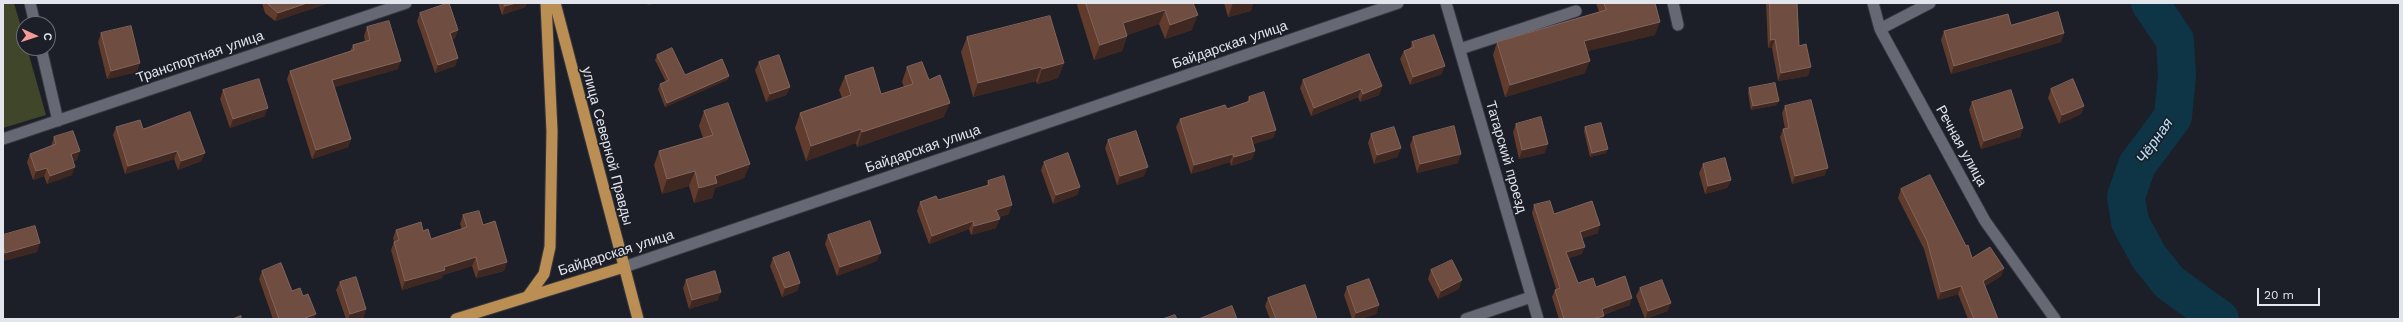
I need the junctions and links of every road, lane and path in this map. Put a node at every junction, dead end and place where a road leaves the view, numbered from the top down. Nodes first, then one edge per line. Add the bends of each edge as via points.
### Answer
1 (30, 3) edge
2 (406, 3) edge
3 (546, 3) edge
4 (555, 3) edge
5 (1398, 3) edge
6 (1446, 3) edge
7 (1673, 3) edge
8 (1873, 3) edge
9 (1930, 3) edge
10 (1576, 12) dead end
11 (33, 16) edge
12 (1678, 25) dead end
13 (1880, 29) junction
14 (1460, 49) junction
15 (43, 56) edge
16 (58, 121) junction
17 (3, 139) edge
18 (624, 267) junction
19 (528, 296) junction
20 (1531, 297) junction
21 (456, 319) edge
22 (638, 319) edge
23 (1466, 319) edge
24 (1538, 319) edge
25 (2055, 319) edge

1 - 11 street
2 - 16 street, Транспортная улица
3 - 19 highway via 552,131 550,247 544,274
4 - 18 highway, улица Северной Правды
5 - 18 street, Байдарская улица
6 - 14 street, Татарский проезд
7 - 12 street
8 - 13 street, Речная улица
9 - 13 street
10 - 14 street
13 - 25 street, Речная улица via 1985,221
14 - 20 street, Татарский проезд
15 - 16 street
16 - 17 street, Транспортная улица
18 - 19 highway, Байдарская улица
18 - 22 highway, улица Северной Правды
19 - 21 highway, Байдарская улица
20 - 23 street
20 - 24 street, Татарский проезд

